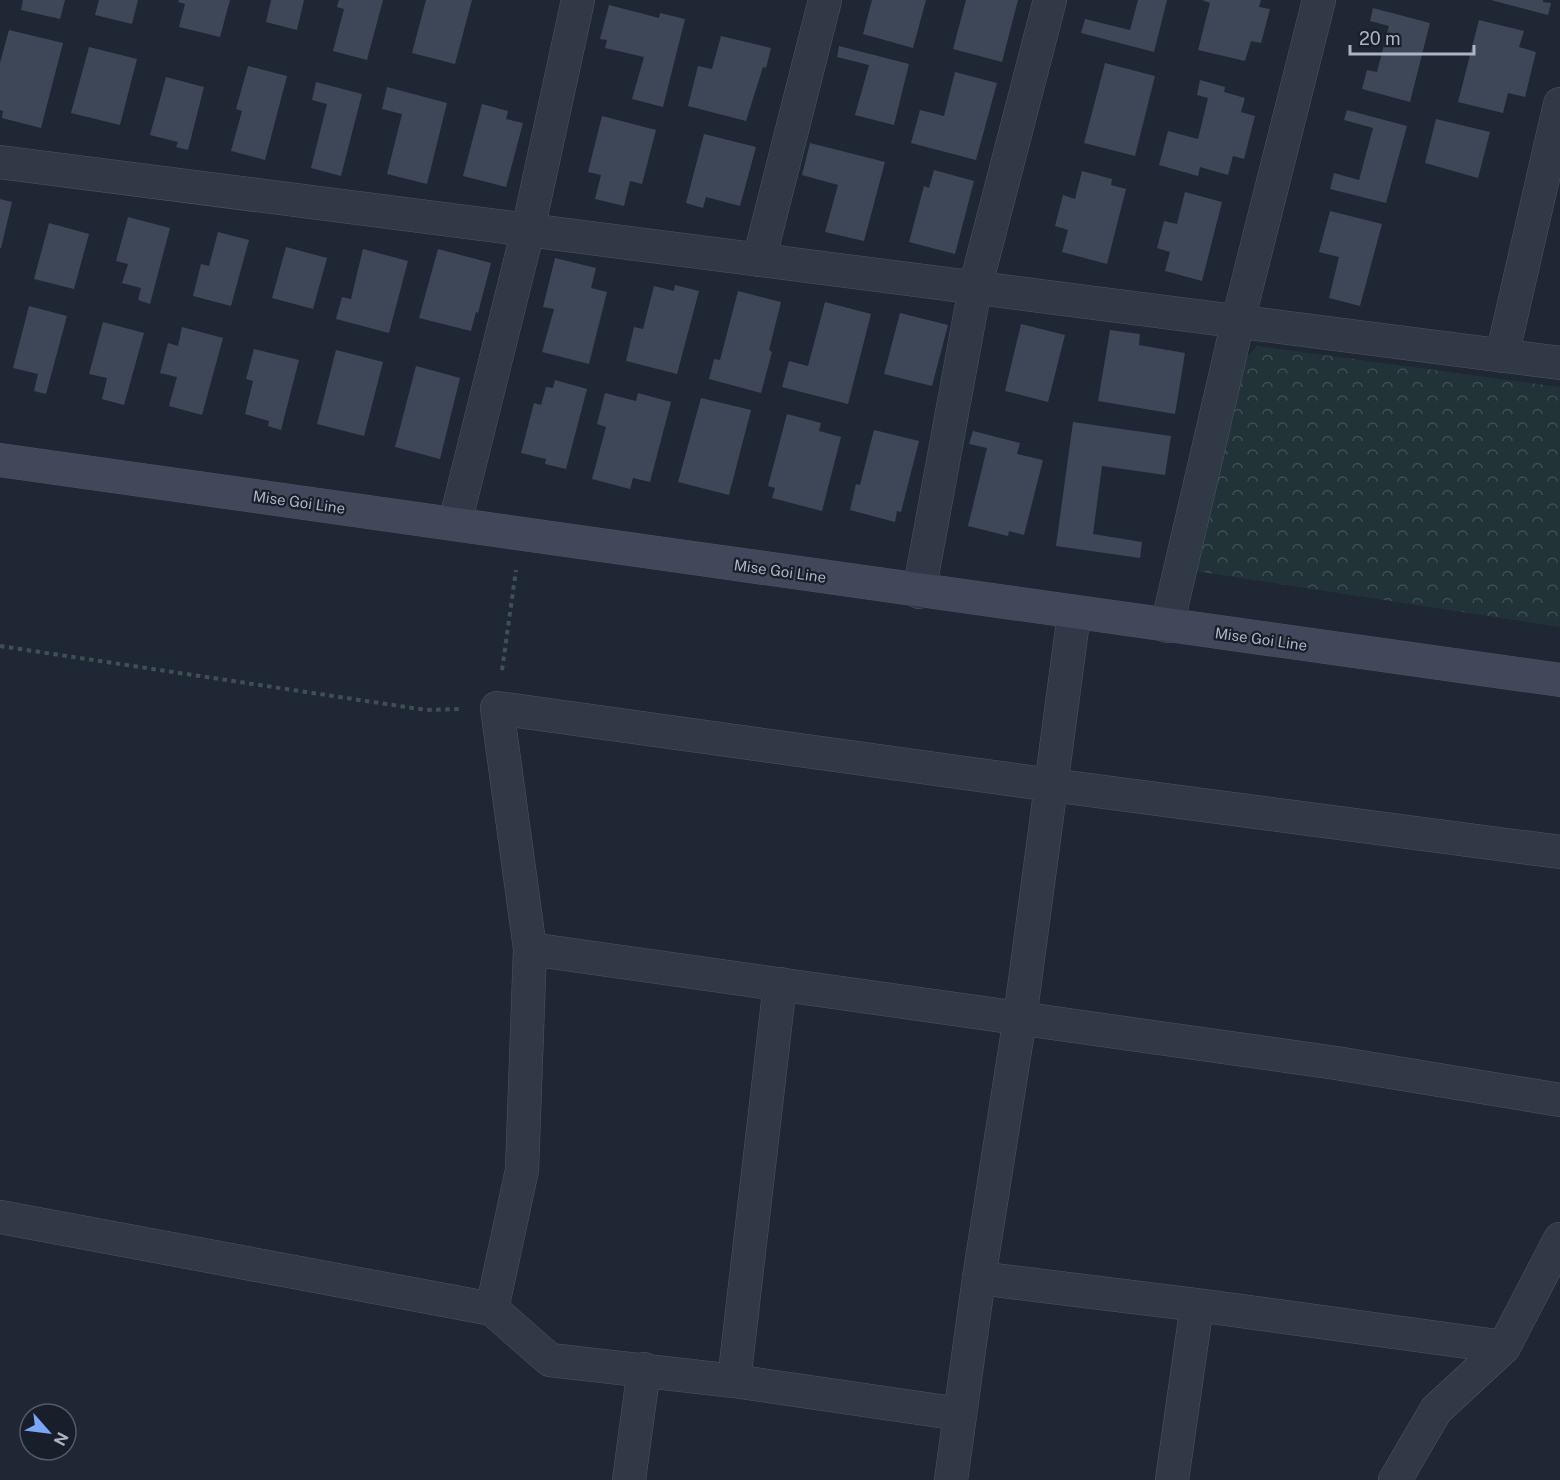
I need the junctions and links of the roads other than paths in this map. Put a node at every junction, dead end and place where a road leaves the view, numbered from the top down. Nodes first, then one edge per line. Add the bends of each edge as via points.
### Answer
1 (578, 0) edge
2 (825, 0) edge
3 (1050, 0) edge
4 (1319, 0) edge
5 (1560, 104) edge
6 (0, 162) edge
7 (528, 230) junction
8 (759, 260) junction
9 (975, 288) junction
10 (1238, 321) junction
11 (1502, 356) junction
12 (1560, 363) edge
13 (0, 460) edge
14 (455, 523) junction
15 (919, 592) junction
16 (1074, 614) junction
17 (1167, 627) junction
18 (1560, 680) edge
19 (1051, 785) junction
20 (1560, 852) edge
21 (530, 949) junction
22 (780, 984) junction
23 (1020, 1018) junction
24 (1560, 1100) edge
25 (0, 1217) edge
26 (1560, 1239) edge
27 (979, 1278) junction
28 (1197, 1305) junction
29 (492, 1309) junction
30 (1504, 1347) junction
31 (644, 1369) junction
32 (734, 1381) junction
33 (960, 1414) junction
34 (628, 1480) edge
35 (951, 1480) edge
36 (1172, 1480) edge
37 (1395, 1480) edge

1 - 7 street
2 - 8 street
3 - 9 street
4 - 10 street
5 - 11 street
6 - 7 street
7 - 8 street
7 - 14 street
8 - 9 street
9 - 10 street
9 - 15 street
10 - 11 street
10 - 17 street
11 - 12 street
13 - 14 main road, Mise Goi Line
14 - 15 main road, Mise Goi Line
15 - 16 main road, Mise Goi Line
16 - 17 main road, Mise Goi Line
16 - 19 street
17 - 18 main road, Mise Goi Line
19 - 20 street
19 - 21 street via 496,708
19 - 23 street
21 - 22 street
21 - 29 street via 522,1170
22 - 23 street
22 - 32 street
23 - 24 street via 1324,1061
23 - 27 street
25 - 29 street
26 - 30 street
27 - 28 street
27 - 33 street
28 - 30 street
28 - 36 street
29 - 31 street via 550,1359
30 - 37 street via 1436,1410
31 - 32 street
31 - 34 street
32 - 33 street
33 - 35 street

